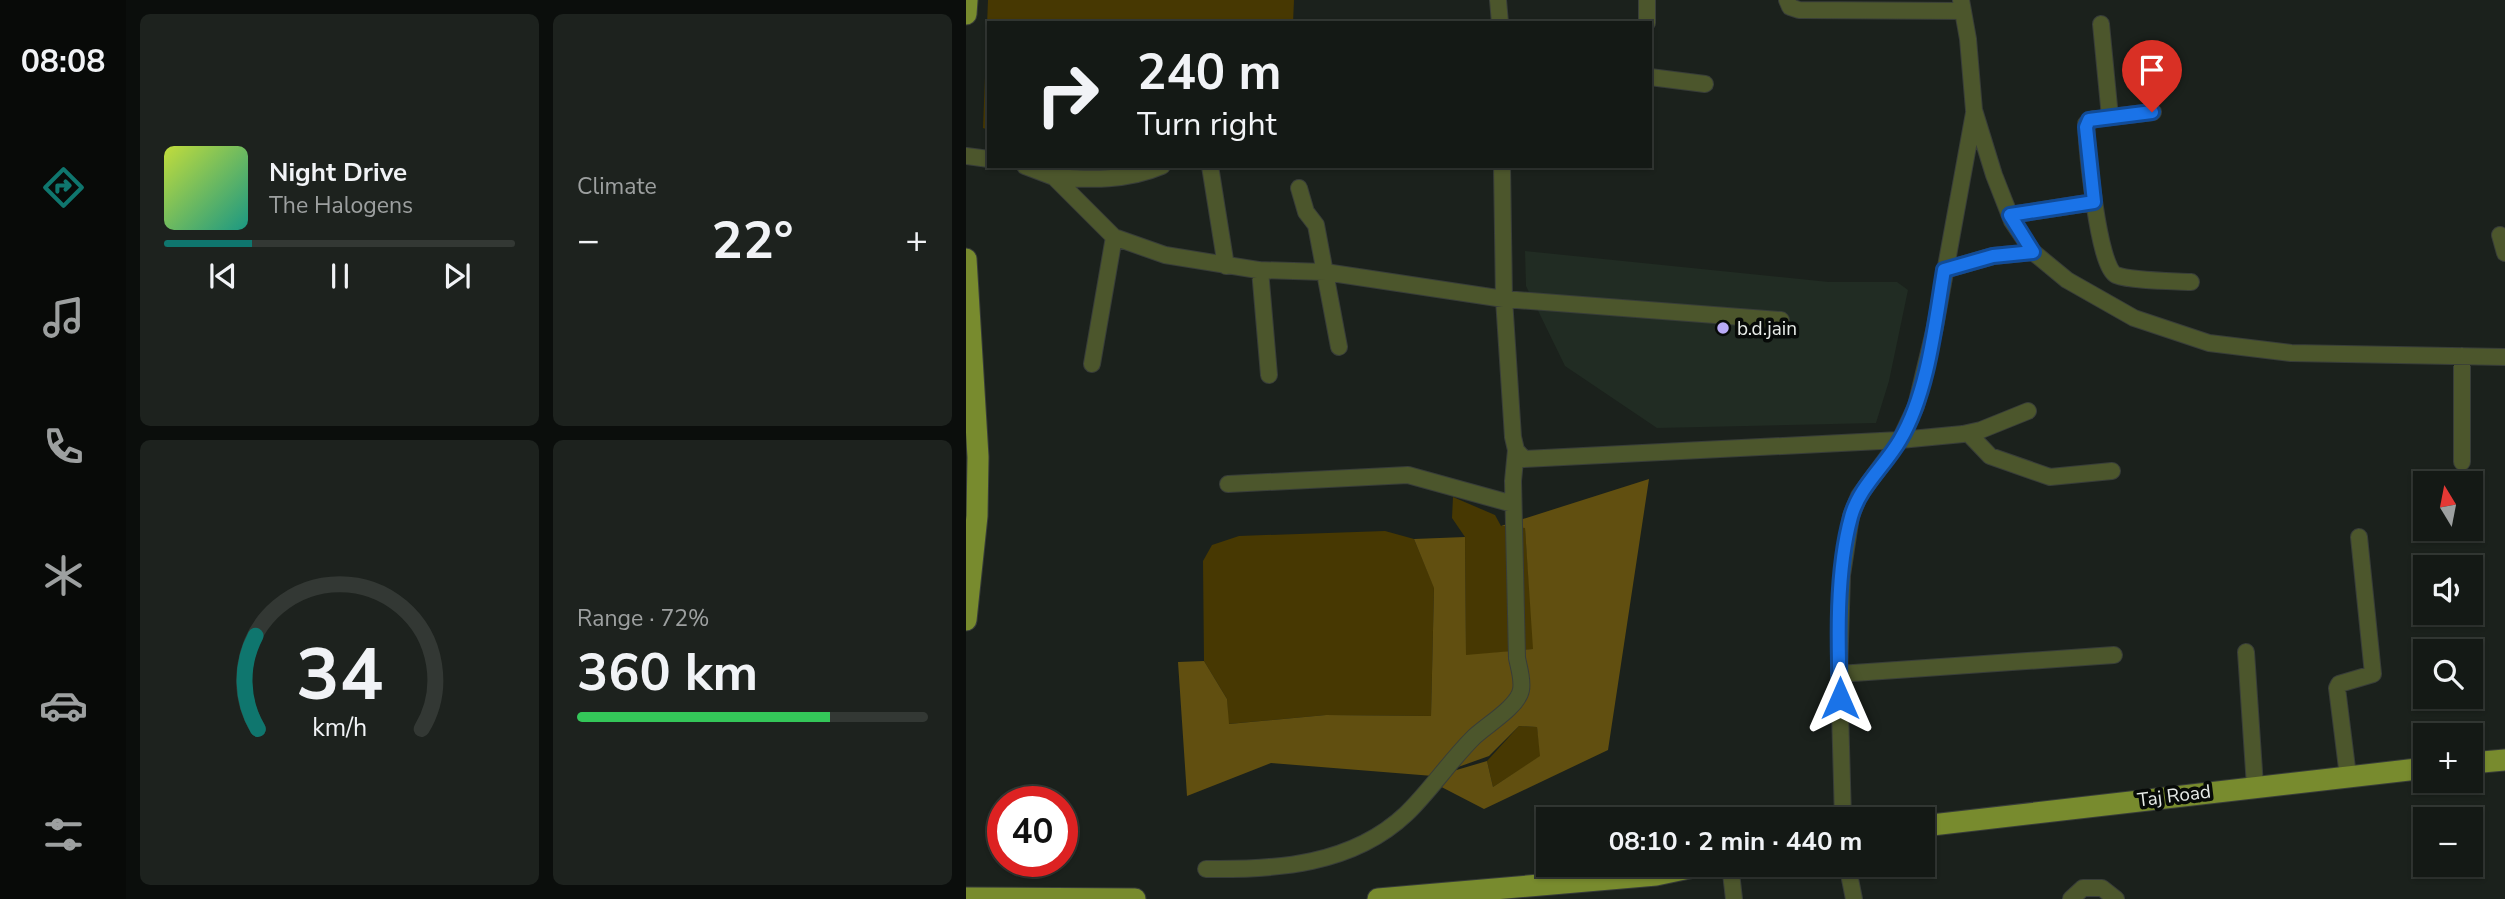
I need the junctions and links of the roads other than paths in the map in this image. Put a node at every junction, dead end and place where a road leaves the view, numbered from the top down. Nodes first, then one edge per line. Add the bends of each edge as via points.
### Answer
1 (967, 0) edge
2 (1498, 0) edge
3 (1647, 0) edge
4 (1787, 0) edge
5 (1962, 6) edge
6 (966, 14) edge
7 (1500, 21) edge
8 (1647, 21) edge
9 (2101, 24) dead end
10 (1652, 77) edge
11 (1705, 83) dead end
12 (1974, 110) junction
13 (2152, 112) dead end
14 (2110, 117) junction
15 (966, 156) edge
16 (987, 159) edge
17 (1030, 168) edge
18 (1156, 168) edge
19 (1210, 168) edge
20 (1502, 168) edge
21 (1054, 177) junction
22 (1299, 188) dead end
23 (2094, 202) junction
24 (2010, 215) junction
25 (2500, 235) dead end
26 (1114, 237) junction
27 (2033, 252) junction
28 (2505, 253) edge
29 (966, 259) edge
30 (1226, 266) junction
31 (1944, 270) junction
32 (1260, 271) junction
33 (1325, 272) junction
34 (2191, 282) dead end
35 (1504, 299) junction
36 (1781, 320) dead end
37 (1339, 346) dead end
38 (2462, 356) junction
39 (2505, 357) edge
40 (1092, 364) dead end
41 (1269, 375) dead end
42 (2028, 411) dead end
43 (1968, 433) junction
44 (1900, 440) junction
45 (1516, 450) junction
46 (2462, 462) dead end
47 (2112, 471) dead end
48 (1228, 484) dead end
49 (1513, 504) junction
50 (2359, 537) dead end
51 (966, 620) edge
52 (2246, 652) dead end
53 (2114, 656) dead end
54 (1839, 674) junction
55 (2505, 760) edge
56 (2483, 762) edge
57 (2413, 769) edge
58 (2348, 776) junction
59 (2255, 786) junction
60 (1843, 807) edge
61 (1935, 825) edge
62 (1206, 869) dead end
63 (1633, 877) edge
64 (1731, 877) edge
65 (1850, 877) edge
66 (966, 898) edge
67 (1076, 898) edge
68 (1135, 899) edge
69 (1378, 899) edge
70 (1734, 899) edge
71 (1854, 899) edge
72 (2071, 899) edge
73 (2116, 899) edge

1 - 6 main road
2 - 7 street
3 - 8 street
4 - 5 street via 1799,10
5 - 12 street
9 - 14 street
10 - 11 street
12 - 24 street
12 - 31 street
13 - 14 street
14 - 23 street via 2086,124
15 - 16 street
17 - 21 street
18 - 21 street via 1097,180
19 - 30 street
20 - 35 street
21 - 26 street
22 - 33 street via 1306,212 1316,225
23 - 24 street
23 - 34 street via 2108,270 2116,275
24 - 27 street
25 - 28 street
26 - 30 street via 1166,256
26 - 40 street
27 - 31 street via 1993,256
27 - 38 street via 2067,280 2134,318 2209,343 2291,353
29 - 51 main road via 978,457
30 - 32 street
31 - 44 street via 1916,406
32 - 33 street
32 - 41 street
33 - 35 street
33 - 37 street
35 - 36 street
35 - 45 street
38 - 39 street
38 - 46 street
42 - 43 street
43 - 44 street
43 - 47 street via 1990,456 2050,477
44 - 45 street via 1543,460 1524,459
44 - 54 street via 1859,496 1851,516 1842,575
45 - 49 street
48 - 49 street via 1408,475
49 - 62 street via 1521,682 1516,702 1472,739 1406,814 1364,842 1328,858 1293,866
50 - 58 street via 2373,674 2337,688
52 - 59 street
53 - 54 street
54 - 60 street
55 - 56 main road
57 - 58 main road, Taj Road
58 - 59 main road, Taj Road
59 - 61 main road, Taj Road
63 - 69 main road
64 - 70 street
65 - 71 street
66 - 67 main road
67 - 68 main road
72 - 73 street via 2083,888 2102,888

